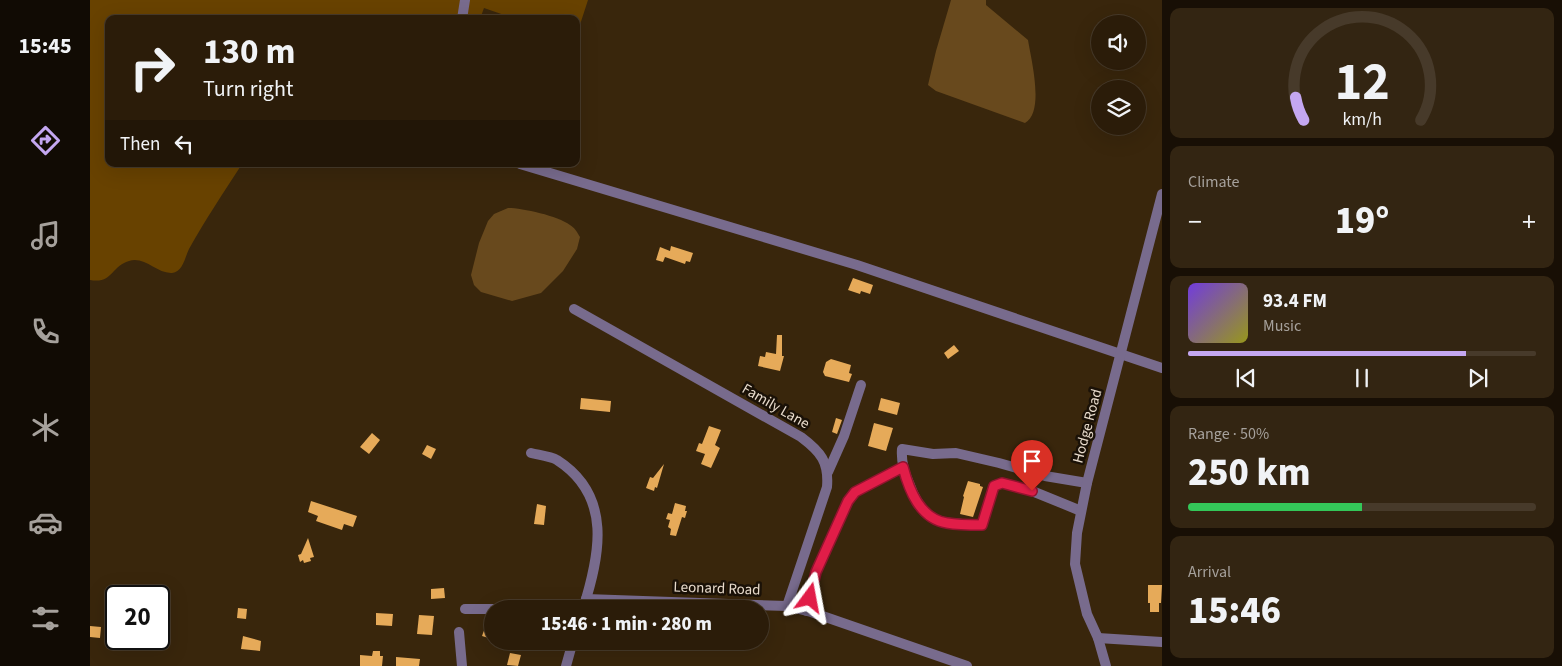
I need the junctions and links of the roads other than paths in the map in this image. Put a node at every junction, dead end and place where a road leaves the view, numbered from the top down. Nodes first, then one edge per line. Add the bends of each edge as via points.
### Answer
1 (465, 0) edge
2 (463, 15) edge
3 (530, 167) edge
4 (1162, 194) edge
5 (574, 309) dead end
6 (1122, 353) junction
7 (1162, 368) edge
8 (861, 385) dead end
9 (531, 453) dead end
10 (903, 467) junction
11 (828, 472) junction
12 (1087, 483) junction
13 (1081, 511) junction
14 (586, 600) edge
15 (769, 606) edge
16 (786, 606) junction
17 (465, 609) dead end
18 (484, 609) edge
19 (807, 611) junction
20 (459, 632) dead end
21 (1098, 638) junction
22 (1162, 642) edge
23 (570, 650) edge
24 (462, 666) edge
25 (566, 666) edge
26 (967, 666) edge
27 (1106, 666) edge

1 - 2 street
3 - 6 street via 857,265
4 - 6 street, Hodge Road
5 - 11 street, Family Lane via 801,438 824,459
6 - 7 street
6 - 12 street, Hodge Road
8 - 11 street
9 - 14 street via 556,459 577,477 591,499 598,520 598,548
10 - 12 street via 902,449 933,454 956,453 1045,476
10 - 13 street via 922,511 945,523 982,525 994,486 1002,483
10 - 19 street via 855,492 848,501 816,572
11 - 16 street via 827,487
12 - 13 street, Hodge Road
13 - 21 street, Hodge Road via 1075,564 1087,614
15 - 16 street, Leonard Road
16 - 19 street, Leonard Road
17 - 18 street, Leonard Road
19 - 26 street, Leonard Road
20 - 24 street
21 - 22 street
21 - 27 street, Hodge Road
23 - 25 street

